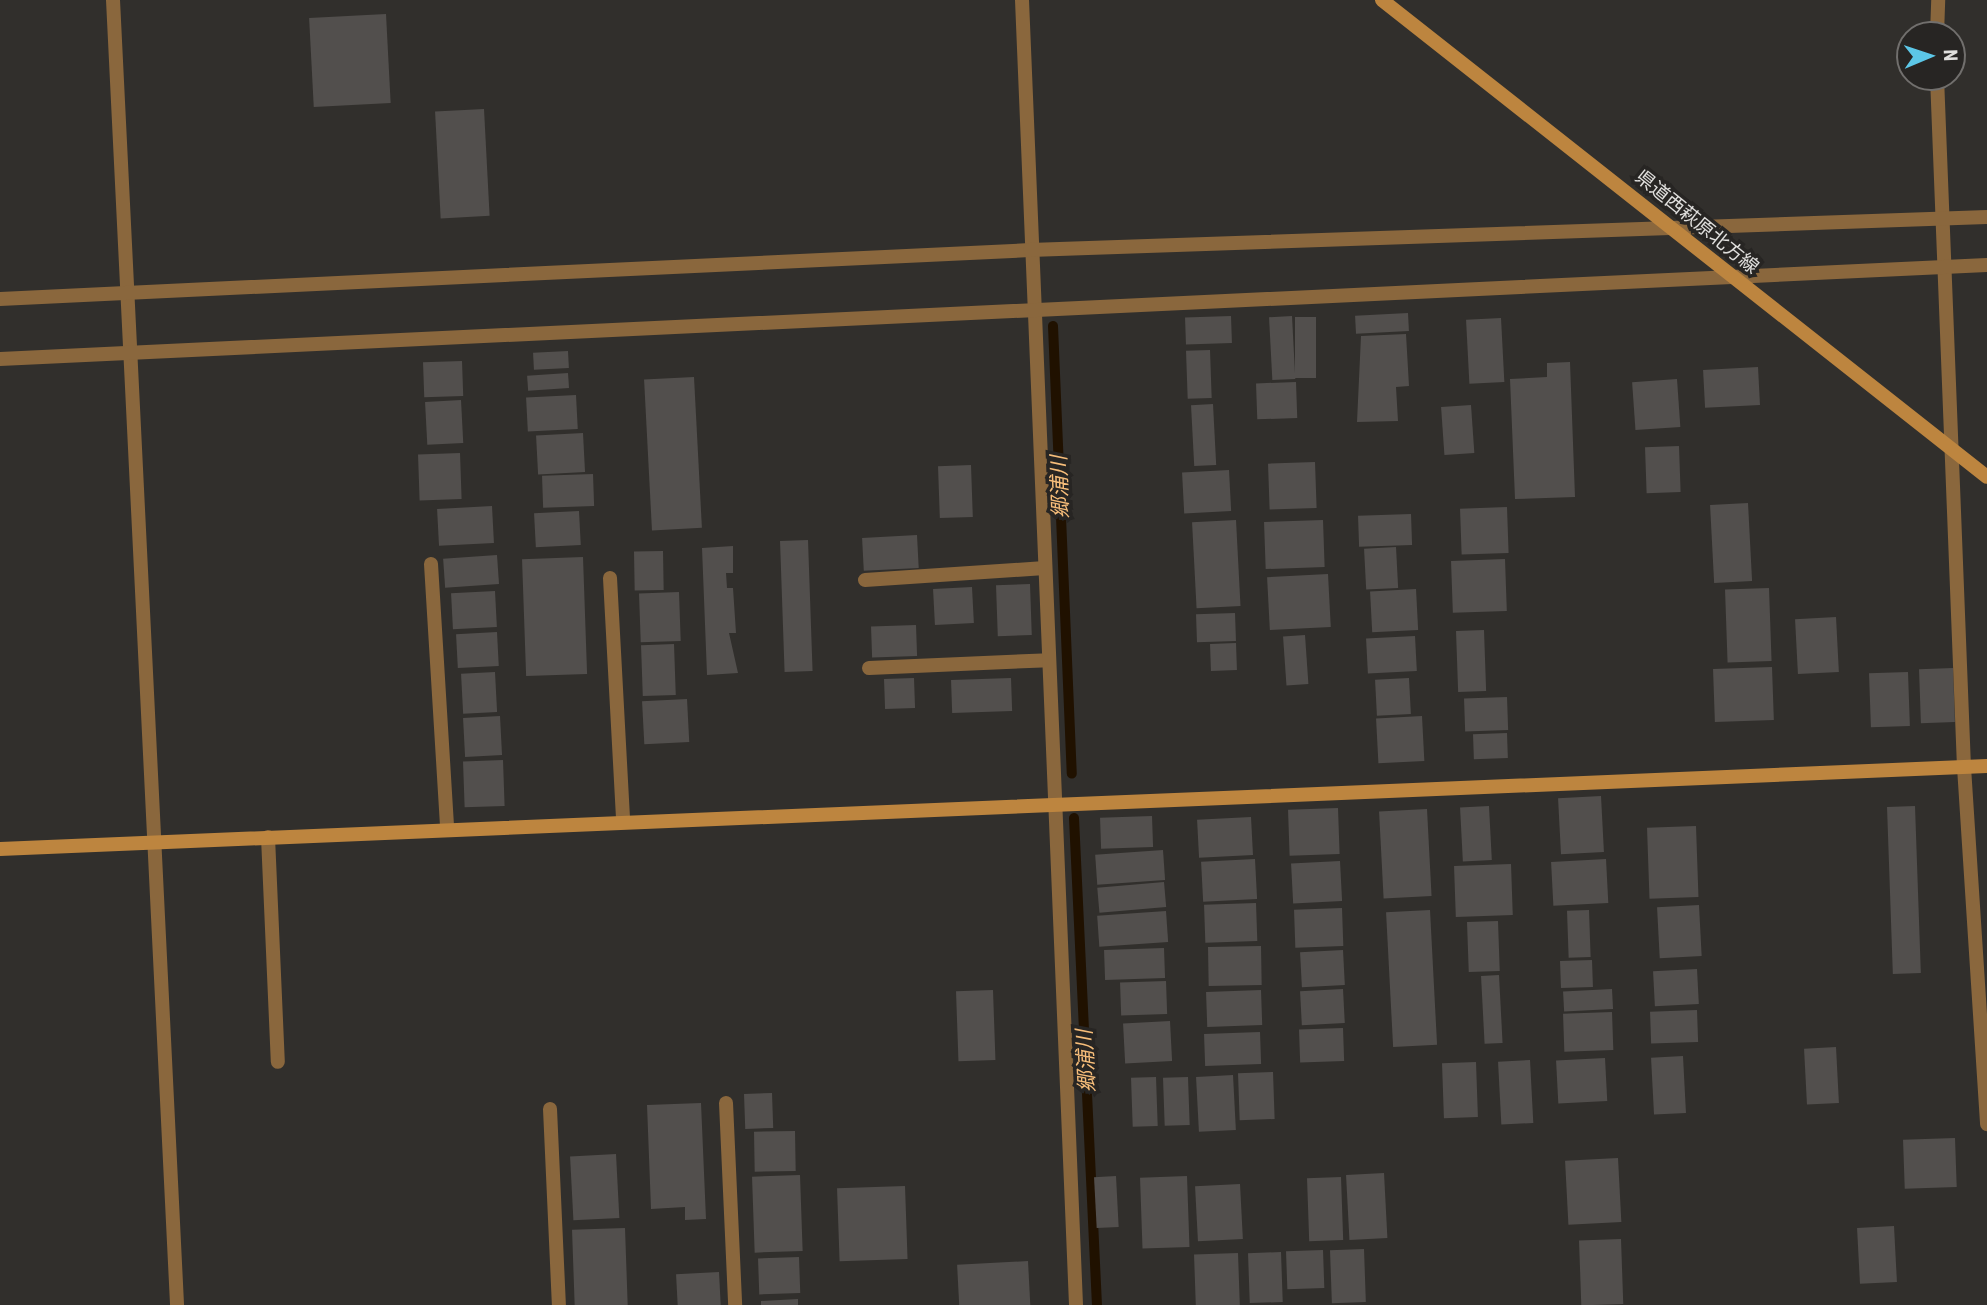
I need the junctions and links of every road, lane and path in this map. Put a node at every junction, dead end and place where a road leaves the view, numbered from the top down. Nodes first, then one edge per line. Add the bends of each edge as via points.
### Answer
1 (113, 0) edge
2 (1022, 0) edge
3 (1382, 0) edge
4 (1938, 0) edge
5 (1937, 21) edge
6 (1938, 91) edge
7 (1987, 217) edge
8 (1943, 219) junction
9 (1677, 229) junction
10 (1030, 250) junction
11 (1987, 265) edge
12 (1944, 267) junction
13 (1737, 278) junction
14 (126, 293) junction
15 (0, 299) edge
16 (1033, 312) junction
17 (130, 353) junction
18 (0, 359) edge
19 (1952, 449) junction
20 (1987, 477) edge
21 (431, 564) dead end
22 (1045, 568) junction
23 (610, 578) dead end
24 (865, 580) dead end
25 (1049, 660) junction
26 (869, 668) dead end
27 (1987, 766) edge
28 (1964, 767) junction
29 (1055, 800) junction
30 (623, 821) junction
31 (447, 829) junction
32 (268, 837) junction
33 (158, 843) junction
34 (0, 849) edge
35 (278, 1062) dead end
36 (726, 1103) dead end
37 (550, 1109) dead end
38 (1987, 1124) edge
39 (177, 1305) edge
40 (559, 1305) edge
41 (735, 1305) edge
42 (1076, 1305) edge

1 - 14 street
2 - 10 street
3 - 9 street, 県道西萩原北方線
4 - 5 street
6 - 8 street
7 - 8 street
8 - 9 street
8 - 12 street
9 - 10 street
9 - 13 street, 県道西萩原北方線
10 - 14 street
10 - 16 street
11 - 12 street
12 - 13 street
12 - 19 street
13 - 16 street
13 - 19 street, 県道西萩原北方線
14 - 15 street
14 - 17 street
16 - 17 street
16 - 22 street
17 - 18 street
17 - 33 street
19 - 20 street, 県道西萩原北方線
19 - 28 street
21 - 31 street
22 - 24 street
22 - 25 street
23 - 30 street
25 - 26 street
25 - 29 street
27 - 28 street
28 - 29 street
28 - 38 street
29 - 30 street
29 - 42 street
30 - 31 street
31 - 32 street
32 - 33 street
32 - 35 street
33 - 34 street
33 - 39 street
36 - 41 street
37 - 40 street

